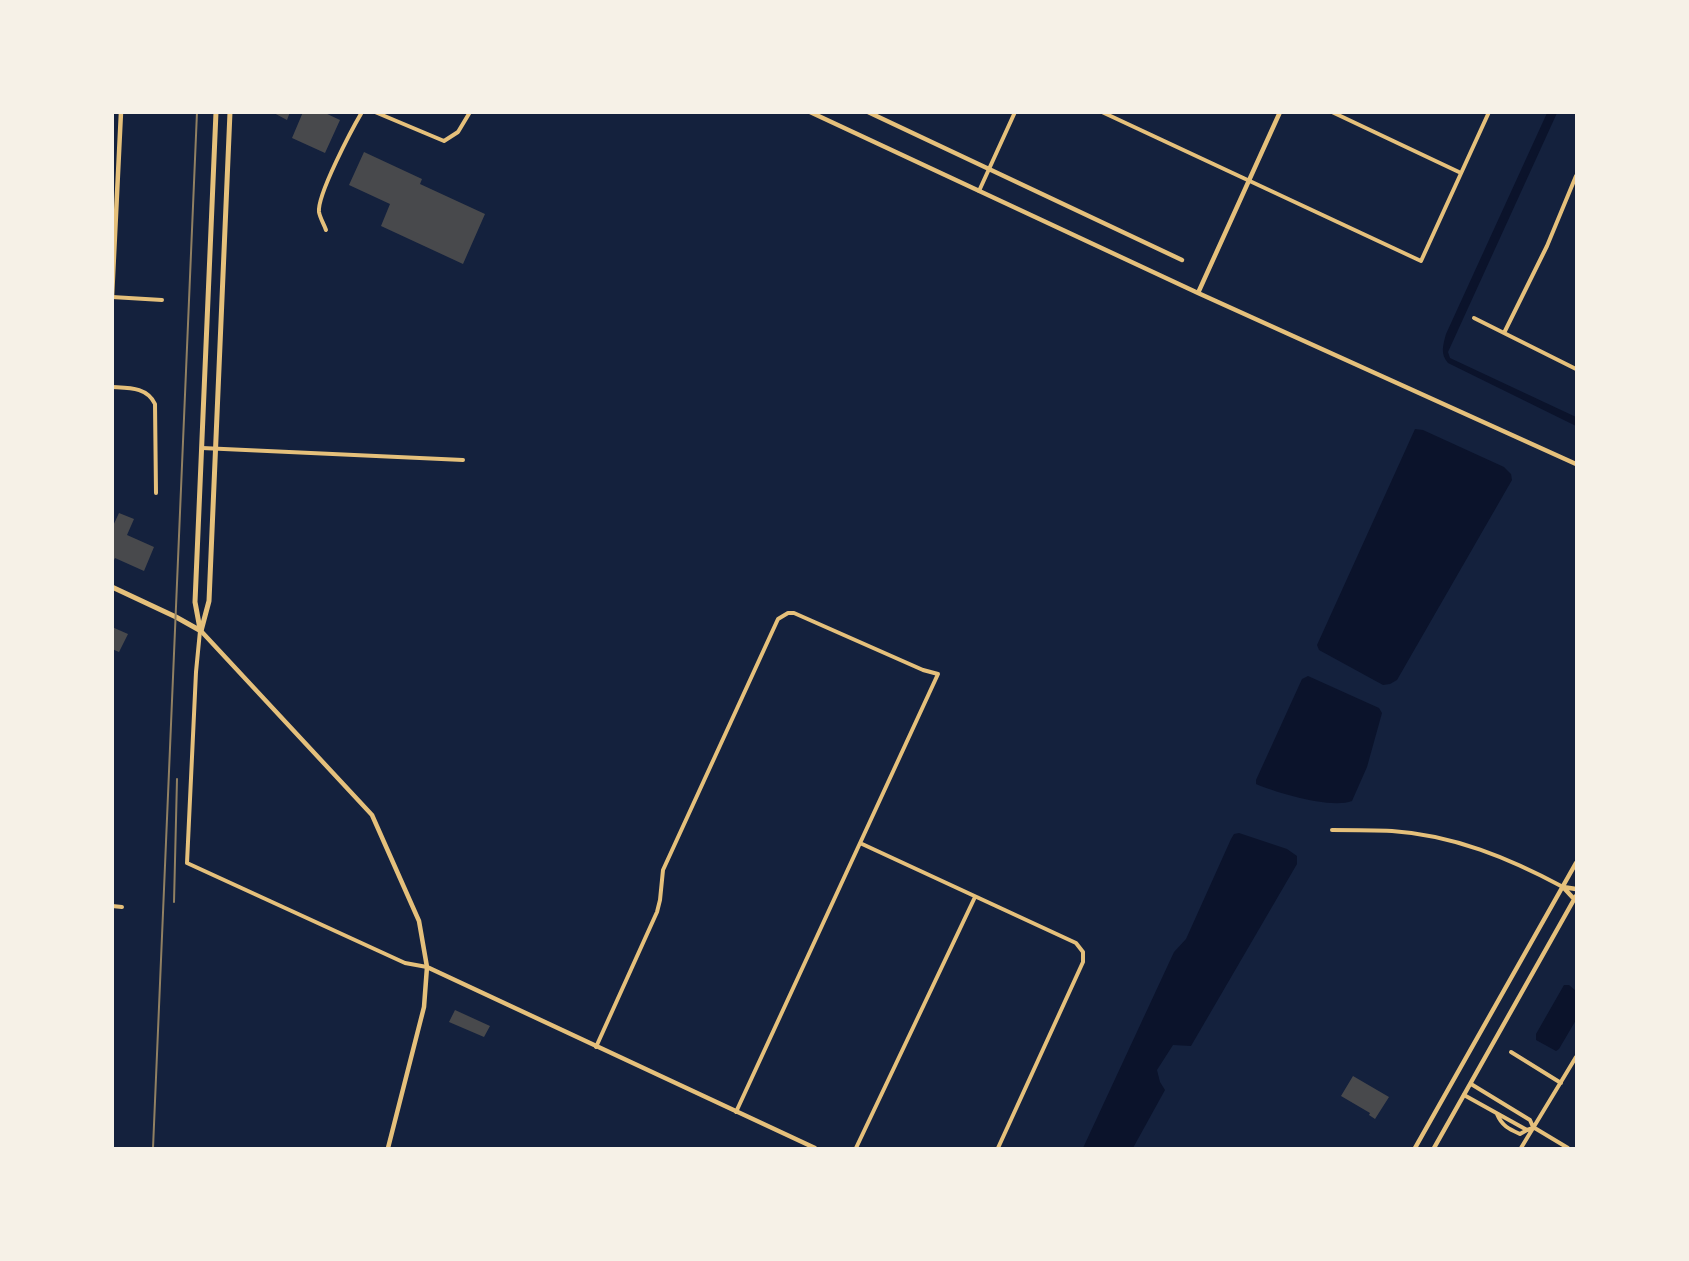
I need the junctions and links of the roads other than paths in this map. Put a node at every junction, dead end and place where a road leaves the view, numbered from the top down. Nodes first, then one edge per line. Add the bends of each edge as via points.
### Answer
1 (121, 112) edge
2 (216, 112) edge
3 (230, 112) edge
4 (362, 112) edge
5 (375, 112) edge
6 (470, 112) edge
7 (810, 112) edge
8 (868, 112) edge
9 (1015, 112) edge
10 (1102, 112) edge
11 (1280, 112) edge
12 (1332, 112) edge
13 (1489, 112) edge
14 (990, 168) junction
15 (1461, 173) junction
16 (1576, 176) edge
17 (1249, 180) junction
18 (979, 192) junction
19 (326, 230) dead end
20 (1182, 260) dead end
21 (1198, 293) junction
22 (112, 297) edge
23 (162, 300) dead end
24 (1474, 318) dead end
25 (1504, 333) junction
26 (1576, 369) edge
27 (112, 387) edge
28 (202, 448) junction
29 (216, 449) junction
30 (463, 460) dead end
31 (1576, 464) edge
32 (156, 493) dead end
33 (112, 587) edge
34 (201, 631) junction
35 (1332, 830) dead end
36 (860, 843) junction
37 (1576, 863) edge
38 (1563, 887) junction
39 (1576, 889) edge
40 (975, 897) junction
41 (1576, 899) edge
42 (112, 906) edge
43 (122, 907) dead end
44 (427, 967) junction
45 (596, 1047) junction
46 (1511, 1052) dead end
47 (1576, 1057) edge
48 (1561, 1083) junction
49 (1471, 1084) junction
50 (1464, 1095) junction
51 (736, 1112) junction
52 (1497, 1114) junction
53 (1533, 1127) junction
54 (1527, 1130) junction
55 (388, 1149) edge
56 (815, 1149) edge
57 (856, 1149) edge
58 (998, 1149) edge
59 (1414, 1149) edge
60 (1434, 1149) edge
61 (1521, 1149) edge
62 (1568, 1149) edge

1 - 22 street
2 - 28 main road
3 - 29 main road
4 - 19 street via 322,196 319,211
5 - 6 street via 444,141 458,132
7 - 18 street
8 - 14 street
9 - 14 street
10 - 17 street
11 - 17 street
12 - 15 street
13 - 15 street
14 - 18 street
14 - 20 street
15 - 17 street via 1421,261
16 - 25 street
17 - 21 street
18 - 21 street
21 - 31 street
22 - 23 street
24 - 25 street
25 - 26 street
27 - 32 street via 143,391 155,404
28 - 29 street
28 - 34 main road via 195,602
29 - 30 street
29 - 34 main road via 209,601
33 - 34 main road
34 - 44 street via 372,814 419,921
34 - 44 street via 187,863 405,963
35 - 38 street via 1392,831 1461,843 1504,858
36 - 40 street
36 - 45 street via 938,674 788,613 778,619 663,870 657,912
36 - 51 street
37 - 38 street
38 - 39 street
38 - 41 street
38 - 59 street
40 - 57 street
40 - 58 street via 1076,943 1083,952 1083,962
41 - 49 street
42 - 43 street
44 - 45 street
44 - 55 street via 424,1007
45 - 51 street
46 - 48 street
47 - 48 street
48 - 53 street
49 - 50 street
49 - 53 street via 1530,1120
50 - 52 street
50 - 60 street
51 - 56 street
52 - 54 street
52 - 54 street via 1501,1124 1510,1130 1520,1134
53 - 54 street
53 - 61 street
53 - 62 street

